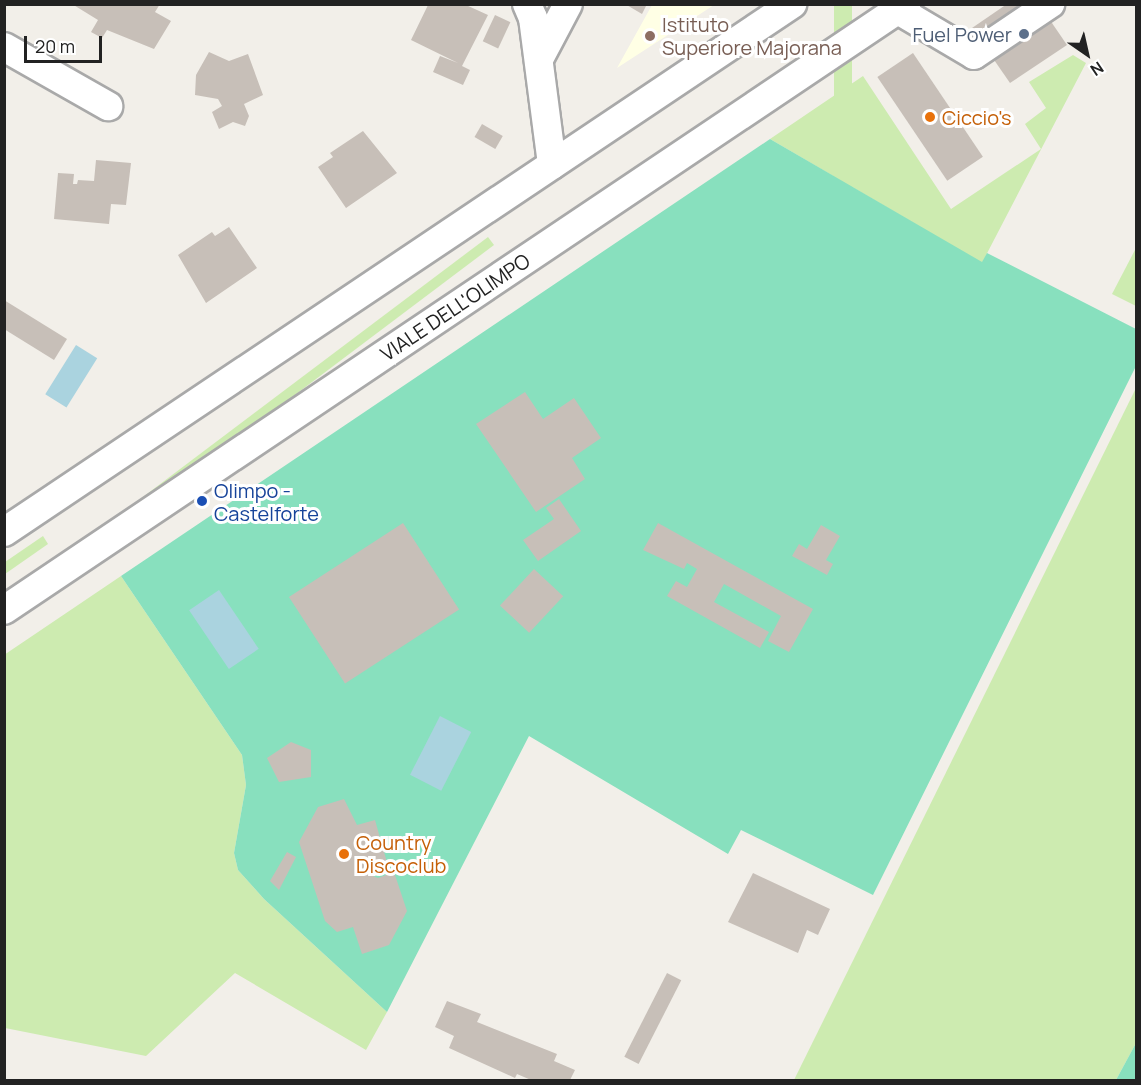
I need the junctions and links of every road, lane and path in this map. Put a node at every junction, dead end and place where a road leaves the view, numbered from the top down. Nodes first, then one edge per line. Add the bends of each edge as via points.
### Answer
1 (527, 4) edge
2 (568, 4) edge
3 (792, 4) edge
4 (1050, 4) edge
5 (902, 7) edge
6 (4, 47) edge
7 (539, 59) junction
8 (108, 106) dead end
9 (552, 165) junction
10 (4, 532) edge
11 (4, 610) edge

1 - 7 street via 534,18
2 - 7 street
3 - 9 street
4 - 5 street via 974,55
5 - 11 street, VIALE DELL'OLIMPO
6 - 8 street
7 - 9 street
9 - 10 street

